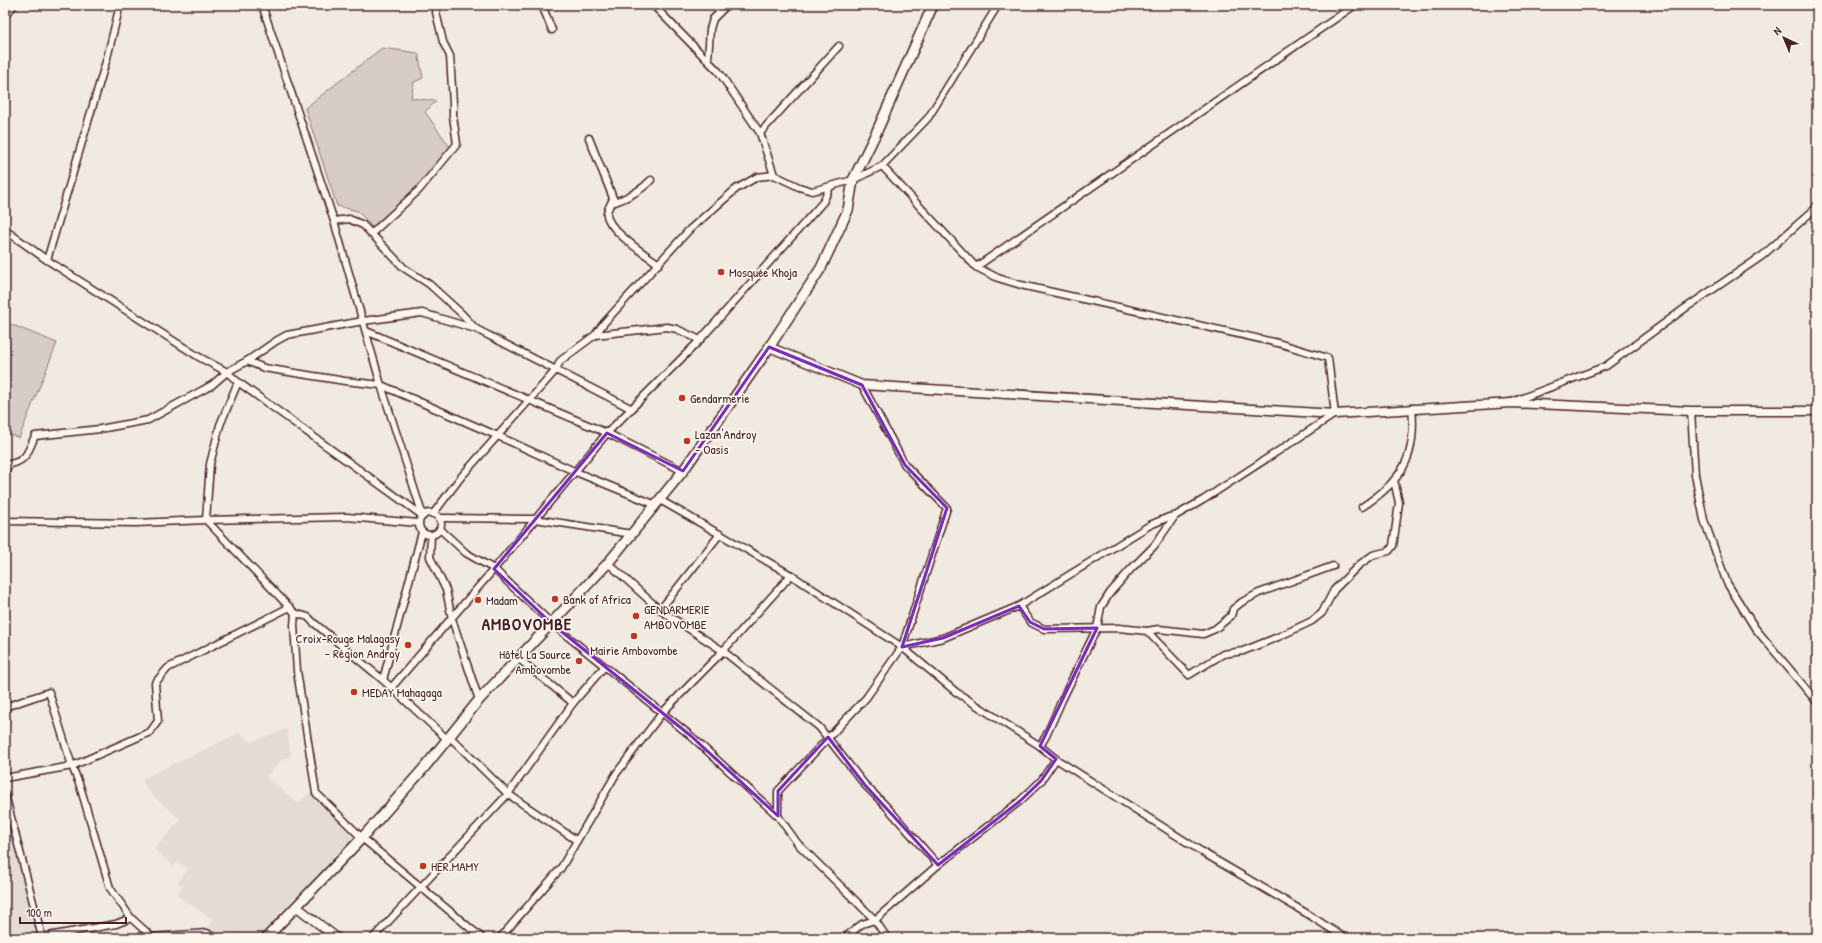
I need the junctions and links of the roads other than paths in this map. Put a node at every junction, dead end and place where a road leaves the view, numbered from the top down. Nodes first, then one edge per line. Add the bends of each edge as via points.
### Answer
1 (14, 5) edge
2 (120, 5) edge
3 (262, 5) edge
4 (438, 5) edge
5 (542, 5) edge
6 (653, 5) edge
7 (727, 5) edge
8 (933, 5) edge
9 (998, 5) edge
10 (1355, 5) edge
11 (5, 16) edge
12 (552, 30) dead end
13 (839, 46) dead end
14 (708, 60) junction
15 (760, 133) junction
16 (589, 138) dead end
17 (882, 166) junction
18 (774, 175) junction
19 (651, 180) dead end
20 (853, 180) junction
21 (830, 187) junction
22 (612, 203) junction
23 (1817, 208) edge
24 (334, 221) junction
25 (5, 230) edge
26 (371, 234) junction
27 (48, 260) junction
28 (659, 264) junction
29 (976, 267) junction
30 (363, 321) junction
31 (476, 329) junction
32 (366, 331) junction
33 (595, 335) junction
34 (700, 340) junction
35 (770, 347) junction
36 (247, 362) junction
37 (556, 370) junction
38 (227, 372) junction
39 (238, 382) junction
40 (381, 385) junction
41 (862, 385) junction
42 (529, 400) junction
43 (1511, 403) junction
44 (1412, 408) junction
45 (632, 409) junction
46 (1691, 411) junction
47 (1817, 411) edge
48 (1335, 414) junction
49 (607, 433) junction
50 (498, 436) junction
51 (683, 471) junction
52 (5, 472) edge
53 (576, 472) junction
54 (1394, 480) junction
55 (658, 502) junction
56 (1362, 507) dead end
57 (433, 514) junction
58 (423, 516) junction
59 (1175, 516) junction
60 (439, 518) junction
61 (534, 519) junction
62 (206, 520) junction
63 (5, 521) edge
64 (419, 523) junction
65 (440, 529) junction
66 (422, 532) junction
67 (632, 534) junction
68 (720, 534) junction
69 (431, 535) junction
70 (608, 563) junction
71 (1333, 566) dead end
72 (494, 570) junction
73 (791, 575) junction
74 (1019, 606) junction
75 (290, 608) junction
76 (660, 610) junction
77 (296, 613) junction
78 (452, 619) junction
79 (551, 623) junction
80 (1098, 628) junction
81 (1147, 631) junction
82 (902, 647) junction
83 (723, 651) junction
84 (519, 659) junction
85 (604, 667) junction
86 (383, 680) junction
87 (391, 688) junction
88 (479, 700) junction
89 (1817, 702) edge
90 (573, 703) junction
91 (5, 707) edge
92 (662, 713) junction
93 (449, 738) junction
94 (828, 738) junction
95 (1040, 746) junction
96 (1056, 760) junction
97 (72, 766) junction
98 (5, 778) edge
99 (5, 794) edge
100 (508, 794) junction
101 (778, 816) junction
102 (362, 838) junction
103 (576, 840) junction
104 (938, 865) junction
105 (420, 887) junction
106 (297, 907) junction
107 (131, 918) junction
108 (875, 920) junction
109 (40, 938) edge
110 (214, 938) edge
111 (266, 938) edge
112 (337, 938) edge
113 (373, 938) edge
114 (482, 938) edge
115 (500, 938) edge
116 (844, 938) edge
117 (887, 938) edge
118 (1345, 938) edge

1 - 11 street
2 - 27 street
3 - 24 street
4 - 26 street via 436,12 443,42 450,56 452,116 457,144 419,190
5 - 12 street
6 - 14 street
7 - 14 street via 713,19
8 - 20 main road
9 - 17 street via 928,118
10 - 29 street
13 - 15 street
14 - 15 street via 720,72
15 - 18 street
16 - 22 street via 610,188
17 - 20 street
17 - 29 street
18 - 21 street via 812,190
18 - 28 street via 757,177 736,189 690,230
19 - 22 street via 643,189
20 - 21 street
20 - 35 main road via 848,210 821,268
21 - 34 street via 823,202
22 - 28 street via 606,214 609,221
23 - 43 street via 1762,256 1606,366
24 - 26 street via 349,220 363,225
24 - 30 street
25 - 27 street
26 - 31 street via 404,268 429,284
27 - 38 street via 199,357
28 - 33 street
29 - 48 street via 998,278 1021,285 1278,343 1328,358
30 - 31 street via 422,313
30 - 32 street
30 - 36 street via 287,335
31 - 37 street
32 - 40 street
32 - 42 street
33 - 34 street via 667,327
33 - 37 street via 560,361
34 - 45 street
35 - 41 street
35 - 51 main road
36 - 38 street
36 - 40 street via 264,368
37 - 42 street
37 - 45 street
38 - 39 street
38 - 52 street via 212,385 148,420 100,429 35,436 24,459 10,464
39 - 58 street
39 - 62 street via 220,425 210,464
40 - 50 street
40 - 58 street
41 - 48 street
41 - 82 street via 905,465 947,508
42 - 49 street
42 - 50 street
43 - 44 street
43 - 46 street
44 - 48 street
44 - 54 street via 1412,445 1406,466
45 - 49 street
46 - 47 street
46 - 89 street via 1695,475 1704,520 1727,583 1755,628
48 - 59 street via 1204,500
49 - 51 street
49 - 53 street
50 - 53 street
50 - 57 street via 461,477
51 - 55 main road
53 - 55 street
53 - 61 street
54 - 56 street via 1381,495
54 - 81 street via 1399,503 1394,546 1389,551 1372,555 1358,565 1334,590 1322,613 1312,621 1243,651 1223,654 1189,675
55 - 67 main road
55 - 68 street
57 - 58 street
57 - 60 street
58 - 64 street
59 - 74 street via 1150,525
59 - 80 street via 1154,546 1110,593 1101,607
60 - 61 street
60 - 65 street
61 - 67 street
61 - 72 street
62 - 63 street via 136,523
62 - 64 street via 347,517
62 - 75 street
64 - 66 street
65 - 69 street
65 - 72 street via 466,553
66 - 69 street
66 - 86 street
67 - 70 main road
68 - 73 street
68 - 76 street
69 - 78 street via 430,557 446,590
70 - 76 street
70 - 79 main road
71 - 81 street via 1259,593 1242,602 1231,616 1215,629 1203,634 1159,629
72 - 78 street
72 - 79 street
73 - 82 street
73 - 83 street
74 - 80 street via 1030,622 1044,629
74 - 82 street via 943,638
75 - 77 street
75 - 97 street via 168,668 155,683 158,721 150,732
76 - 83 street
77 - 86 street via 308,617
77 - 102 street via 294,626 297,671 316,792
78 - 87 street
78 - 88 street
79 - 84 main road
79 - 85 street
80 - 81 street
80 - 95 street
82 - 94 street via 866,698
82 - 95 street via 956,692
83 - 92 street
83 - 94 street via 819,727
84 - 88 main road
84 - 90 street
85 - 90 street
85 - 92 street
86 - 87 street
87 - 93 street
88 - 93 main road
90 - 100 street
91 - 97 street via 49,692
92 - 101 street via 691,736
92 - 103 street via 616,774
93 - 100 street
93 - 102 main road
94 - 101 street via 778,791
94 - 104 street via 865,785
95 - 96 street
96 - 104 street via 1041,781 1020,801
96 - 118 street
97 - 98 street
97 - 107 street via 110,888
99 - 109 street
100 - 103 street
100 - 105 street
101 - 108 street via 798,844
102 - 105 street
102 - 106 main road
103 - 115 street via 569,855 546,886
104 - 108 street
105 - 113 street
105 - 114 street
106 - 111 main road
106 - 112 street
107 - 109 street via 116,924
107 - 110 street via 152,937 207,933
108 - 116 street via 862,924
108 - 117 street

